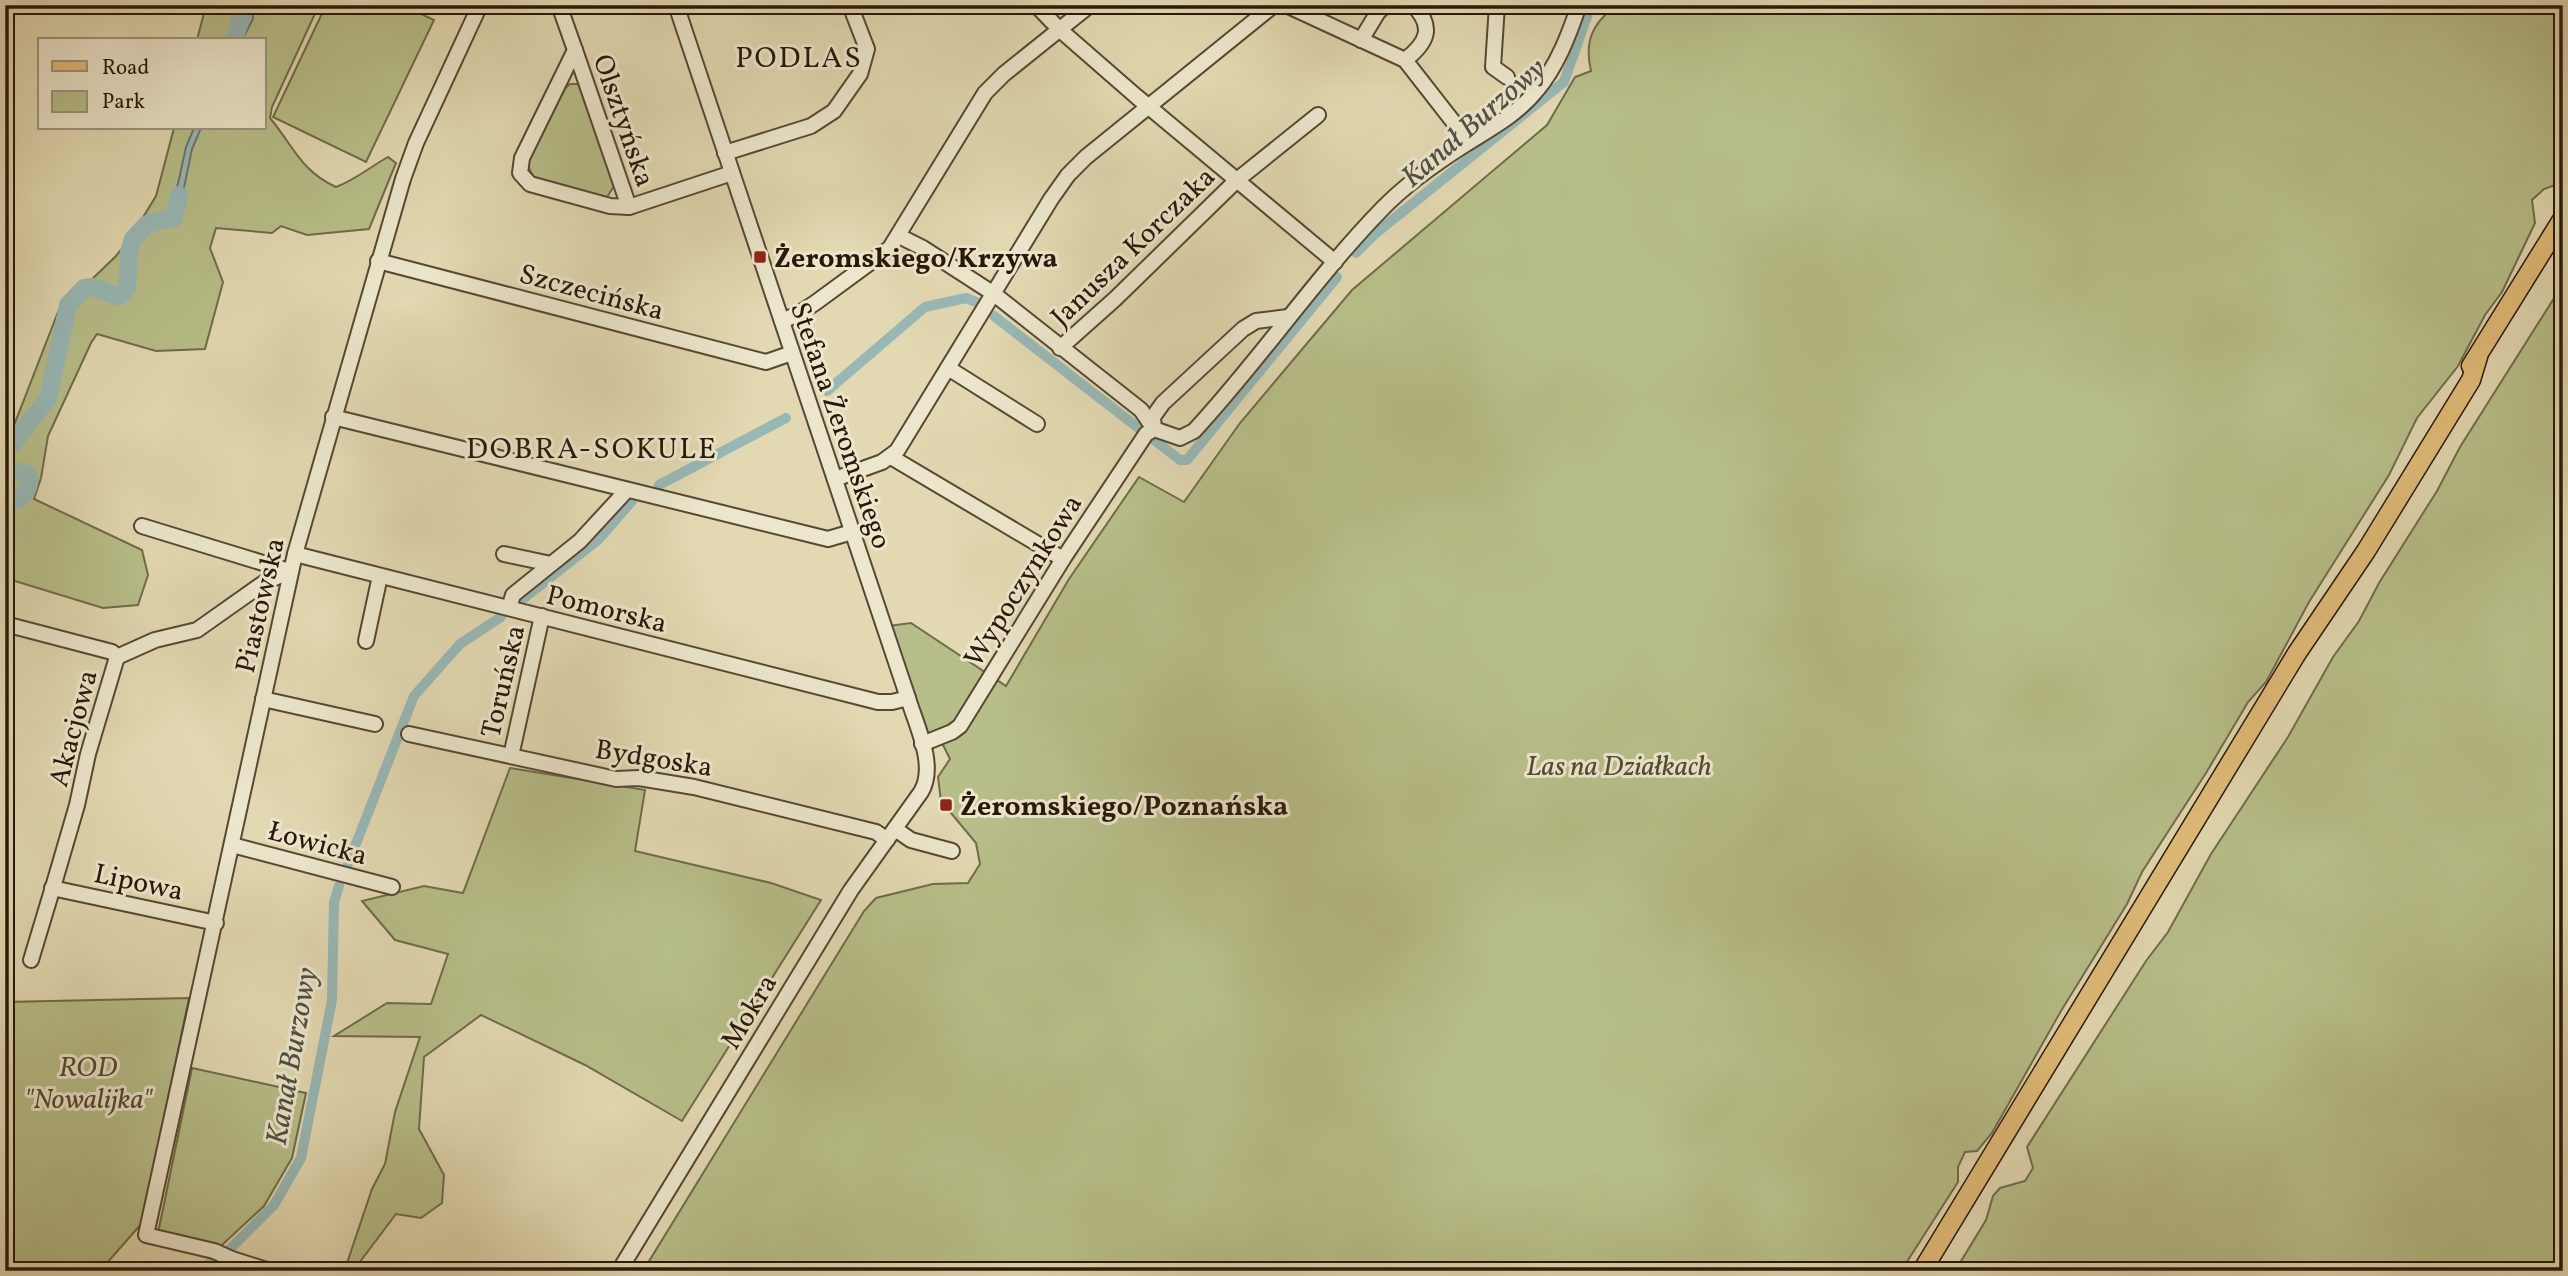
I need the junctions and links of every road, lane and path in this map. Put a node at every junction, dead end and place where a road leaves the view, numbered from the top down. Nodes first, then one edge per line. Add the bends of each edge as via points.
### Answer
1 (480, 5) edge
2 (559, 5) edge
3 (676, 5) edge
4 (850, 5) edge
5 (1037, 5) edge
6 (1090, 5) edge
7 (1274, 5) edge
8 (1286, 5) edge
9 (1386, 5) edge
10 (1413, 5) edge
11 (1497, 5) edge
12 (1579, 5) edge
13 (1309, 10) edge
14 (1059, 29) junction
15 (1362, 40) junction
16 (575, 50) junction
17 (1405, 60) junction
18 (1507, 77) dead end
19 (1149, 107) junction
20 (1318, 115) dead end
21 (1469, 142) junction
22 (725, 153) junction
23 (732, 173) junction
24 (1237, 180) junction
25 (629, 206) junction
26 (2563, 218) edge
27 (899, 236) junction
28 (379, 261) junction
29 (1335, 262) junction
30 (994, 294) junction
31 (1288, 317) junction
32 (782, 321) junction
33 (1060, 348) junction
34 (792, 354) junction
35 (948, 369) junction
36 (333, 417) junction
37 (1037, 424) dead end
38 (1154, 429) junction
39 (891, 457) junction
40 (835, 479) junction
41 (627, 490) junction
42 (142, 526) dead end
43 (852, 532) junction
44 (295, 554) junction
45 (504, 554) dead end
46 (1063, 559) junction
47 (551, 564) junction
48 (290, 571) junction
49 (380, 576) junction
50 (509, 608) junction
51 (542, 617) junction
52 (5, 624) edge
53 (366, 641) dead end
54 (117, 657) junction
55 (908, 698) junction
56 (263, 699) junction
57 (375, 724) dead end
58 (409, 734) dead end
59 (922, 744) junction
60 (511, 756) junction
61 (927, 782) joint
62 (891, 834) junction
63 (232, 845) junction
64 (953, 851) dead end
65 (392, 887) dead end
66 (52, 888) junction
67 (216, 923) junction
68 (31, 960) dead end
69 (270, 1271) edge
70 (619, 1271) edge
71 (1922, 1271) edge

1 - 28 street, Piastowska via 416,143
2 - 16 street, Olsztyńska
3 - 22 street, Stefana Żeromskiego
4 - 22 street via 867,49 860,74 834,111 811,126
5 - 14 street
6 - 14 street
7 - 19 street
8 - 13 street
9 - 15 street
10 - 17 street via 1425,20 1426,37 1419,50
11 - 18 street via 1493,67
12 - 21 street via 1561,52 1536,92 1499,124
13 - 15 street
14 - 19 street
14 - 27 street via 985,93
15 - 17 street
16 - 25 street, Olsztyńska
16 - 25 street, Olsztyńska via 522,158 520,173 530,184 610,206
17 - 21 street
19 - 24 street
19 - 30 street via 1068,175
20 - 24 street, Janusza Korczaka
21 - 29 street via 1391,200
22 - 23 street, Stefana Żeromskiego
23 - 25 street, Olsztyńska
23 - 32 street, Stefana Żeromskiego
24 - 29 street
24 - 33 street, Janusza Korczaka
26 - 71 main road via 2478,357 2457,403 2366,551 2319,617
27 - 30 street
27 - 32 street via 890,248 836,288
28 - 34 street, Szczecińska via 766,362
28 - 36 street, Piastowska
29 - 31 street
30 - 33 street
30 - 35 street
31 - 38 street, Wypoczynkowa via 1256,321 1243,329 1163,402 1153,417
31 - 38 street via 1194,431 1180,438
32 - 34 street, Stefana Żeromskiego
33 - 38 street via 1141,410
34 - 40 street, Stefana Żeromskiego
35 - 37 street
35 - 39 street
36 - 41 street
36 - 44 street, Piastowska
38 - 46 street, Wypoczynkowa via 1141,441
39 - 40 street
39 - 46 street
40 - 43 street, Stefana Żeromskiego
41 - 43 street via 828,539
41 - 47 street
42 - 48 street
43 - 55 street, Stefana Żeromskiego
44 - 48 street, Piastowska
44 - 49 street, Pomorska
45 - 47 street
46 - 59 street, Wypoczynkowa via 960,726
47 - 50 street via 513,595
48 - 54 street, Akacjowa via 265,582 197,630 155,640
48 - 56 street, Piastowska
49 - 50 street, Pomorska
49 - 53 street
50 - 51 street, Pomorska
51 - 55 street, Pomorska via 878,702
51 - 60 street, Toruńska
52 - 54 street
54 - 66 street, Akacjowa
55 - 59 street, Stefana Żeromskiego
56 - 57 street
56 - 63 street, Piastowska
58 - 60 street, Bydgoska
59 - 61 street, Stefana Żeromskiego
60 - 62 street, Bydgoska via 617,779 694,787
61 - 62 street, Mokra
62 - 64 street, Bydgoska
62 - 70 street, Mokra via 851,890
63 - 65 street, Łowicka
63 - 67 street, Piastowska
66 - 67 street, Lipowa
66 - 68 street, Akacjowa
67 - 69 street, Piastowska via 146,1235 214,1251

